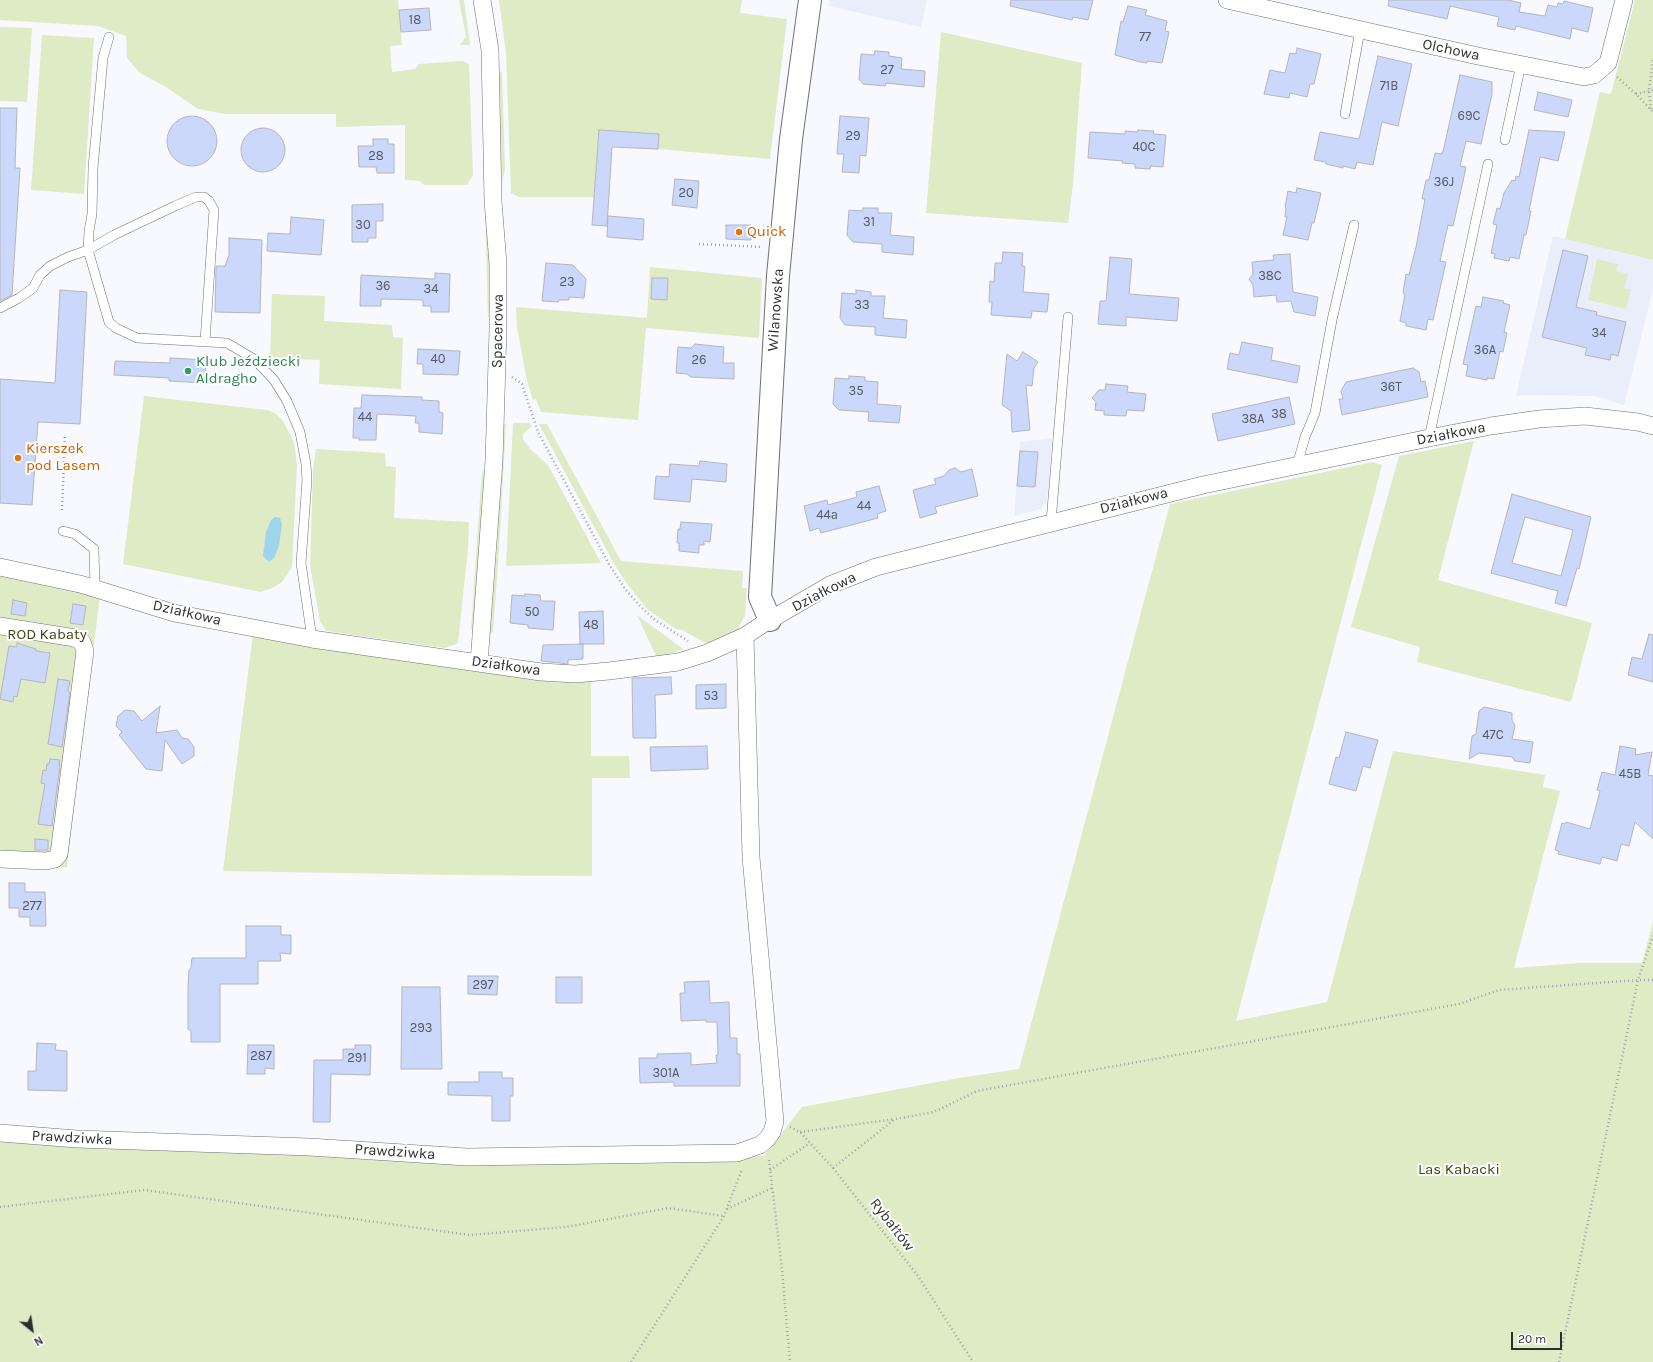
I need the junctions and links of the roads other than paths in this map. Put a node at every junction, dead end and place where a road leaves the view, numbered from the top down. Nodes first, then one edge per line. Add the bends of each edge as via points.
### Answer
1 (482, 0) edge
2 (810, 0) edge
3 (1227, 0) edge
4 (1624, 0) edge
5 (1360, 30) junction
6 (109, 37) dead end
7 (1520, 64) junction
8 (1345, 114) dead end
9 (1505, 140) dead end
10 (1488, 164) dead end
11 (1354, 225) dead end
12 (88, 250) junction
13 (0, 308) edge
14 (1068, 317) dead end
15 (206, 342) junction
16 (1653, 426) edge
17 (1429, 438) junction
18 (1297, 465) junction
19 (1050, 522) junction
20 (63, 531) dead end
21 (0, 567) edge
22 (95, 589) junction
23 (770, 620) junction
24 (0, 626) edge
25 (745, 636) junction
26 (312, 639) junction
27 (480, 663) junction
28 (0, 859) edge
29 (0, 1133) edge

1 - 27 street, Spacerowa via 490,50 498,328 494,461
2 - 23 street, Wilanowska via 791,139 778,276 760,597
3 - 5 street, Olchowa
4 - 7 street, Olchowa via 1608,63 1594,75 1584,77
5 - 7 street, Olchowa
5 - 8 lane
6 - 12 lane via 103,58
7 - 9 lane
10 - 17 lane
11 - 18 lane via 1332,320 1315,413
12 - 13 lane via 50,266 40,275 33,288
12 - 15 lane via 109,322 116,328 137,338
12 - 15 lane via 176,206 196,197 204,197 214,210
14 - 19 lane
15 - 26 lane via 226,343 254,359 274,380 287,401 300,432 308,480 301,563
16 - 17 street, Działkowa via 1585,416 1539,419
17 - 18 street, Działkowa
18 - 19 street, Działkowa via 1203,484
19 - 23 street, Działkowa via 876,567 830,586
20 - 22 lane via 75,534 94,549
21 - 22 street, Działkowa
22 - 26 street, Działkowa via 174,613
23 - 25 street, Działkowa
24 - 28 street via 75,638 82,642 85,651 59,854 55,859 46,861
25 - 27 street, Działkowa via 707,653 678,662 610,671 575,674 541,672
25 - 29 street, Prawdziwka via 751,857 774,1120 772,1132 760,1145 737,1153 467,1157 323,1148 77,1139
26 - 27 street, Działkowa

